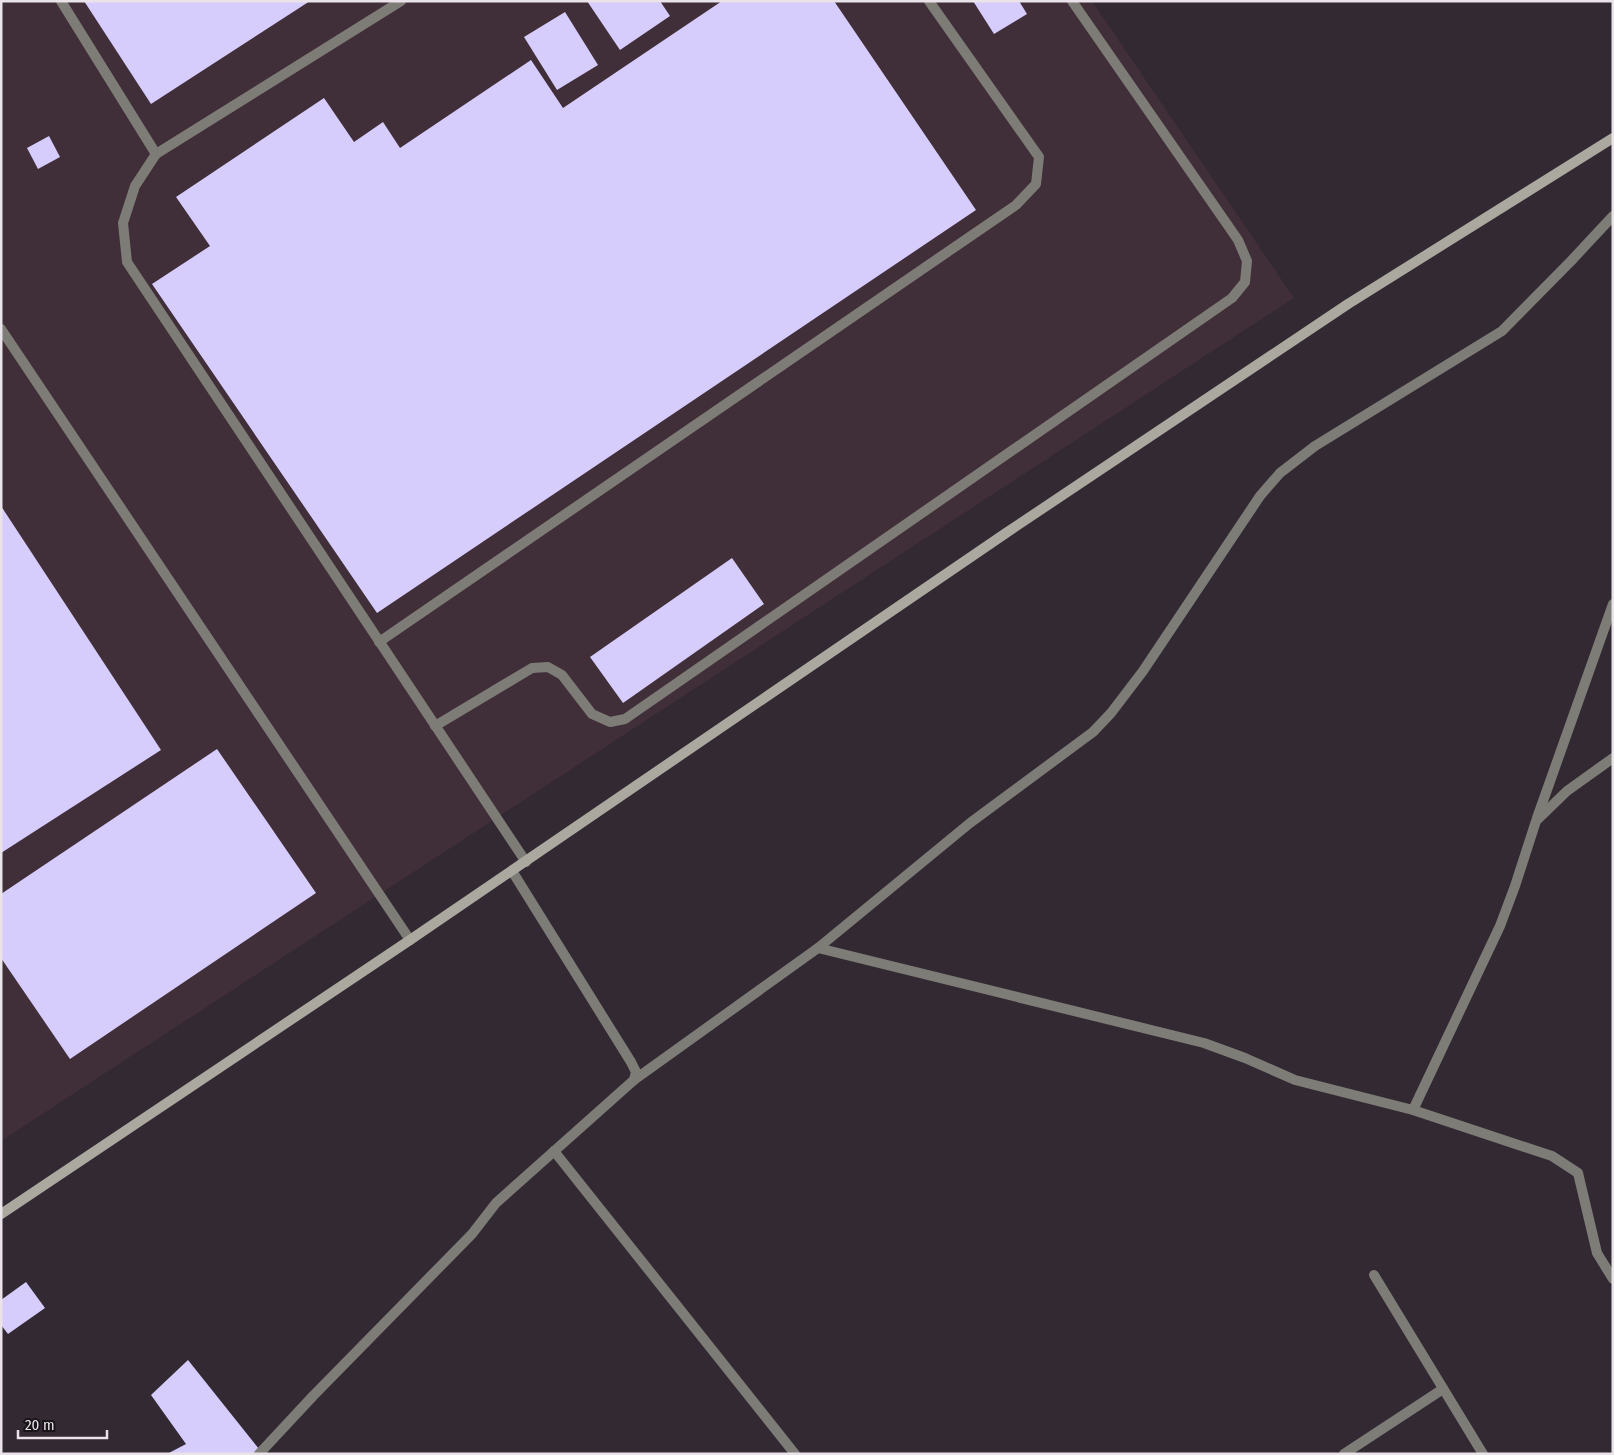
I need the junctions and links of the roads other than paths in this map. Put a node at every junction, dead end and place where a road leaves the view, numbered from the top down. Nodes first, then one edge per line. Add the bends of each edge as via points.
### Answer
1 (61, 1) edge
2 (401, 1) edge
3 (929, 1) edge
4 (1072, 1) edge
5 (1613, 138) edge
6 (156, 154) junction
7 (1613, 216) edge
8 (1, 329) edge
9 (1613, 604) edge
10 (378, 642) junction
11 (435, 726) junction
12 (1613, 758) edge
13 (1536, 821) junction
14 (526, 862) junction
15 (512, 871) junction
16 (410, 940) junction
17 (818, 948) junction
18 (634, 1080) junction
19 (1413, 1110) junction
20 (554, 1151) junction
21 (1, 1214) edge
22 (1374, 1275) dead end
23 (1613, 1279) edge
24 (1443, 1389) junction
25 (259, 1454) edge
26 (795, 1454) edge
27 (1344, 1454) edge
28 (1483, 1454) edge

1 - 6 street
2 - 6 street
3 - 10 street via 1039,157 1036,184 1016,205
4 - 11 street via 1238,240 1247,261 1245,282 1232,298 625,719 610,722 592,714 562,675 548,667 532,668
5 - 14 street via 1340,309
6 - 10 street via 135,186 123,223 127,262
7 - 17 street via 1502,331 1315,446 1280,473 1260,496 1144,671 1093,732 970,823
8 - 16 street
9 - 13 street
10 - 11 street
11 - 14 street
12 - 13 street via 1567,791
13 - 19 street via 1500,926
14 - 15 street
15 - 16 street
15 - 18 street via 631,1062 636,1072
16 - 21 street
17 - 18 street
17 - 19 street via 1204,1043 1296,1080
18 - 20 street
19 - 23 street via 1552,1156 1578,1173 1597,1253
20 - 25 street via 496,1204 472,1234
20 - 26 street
22 - 24 street
24 - 27 street
24 - 28 street

